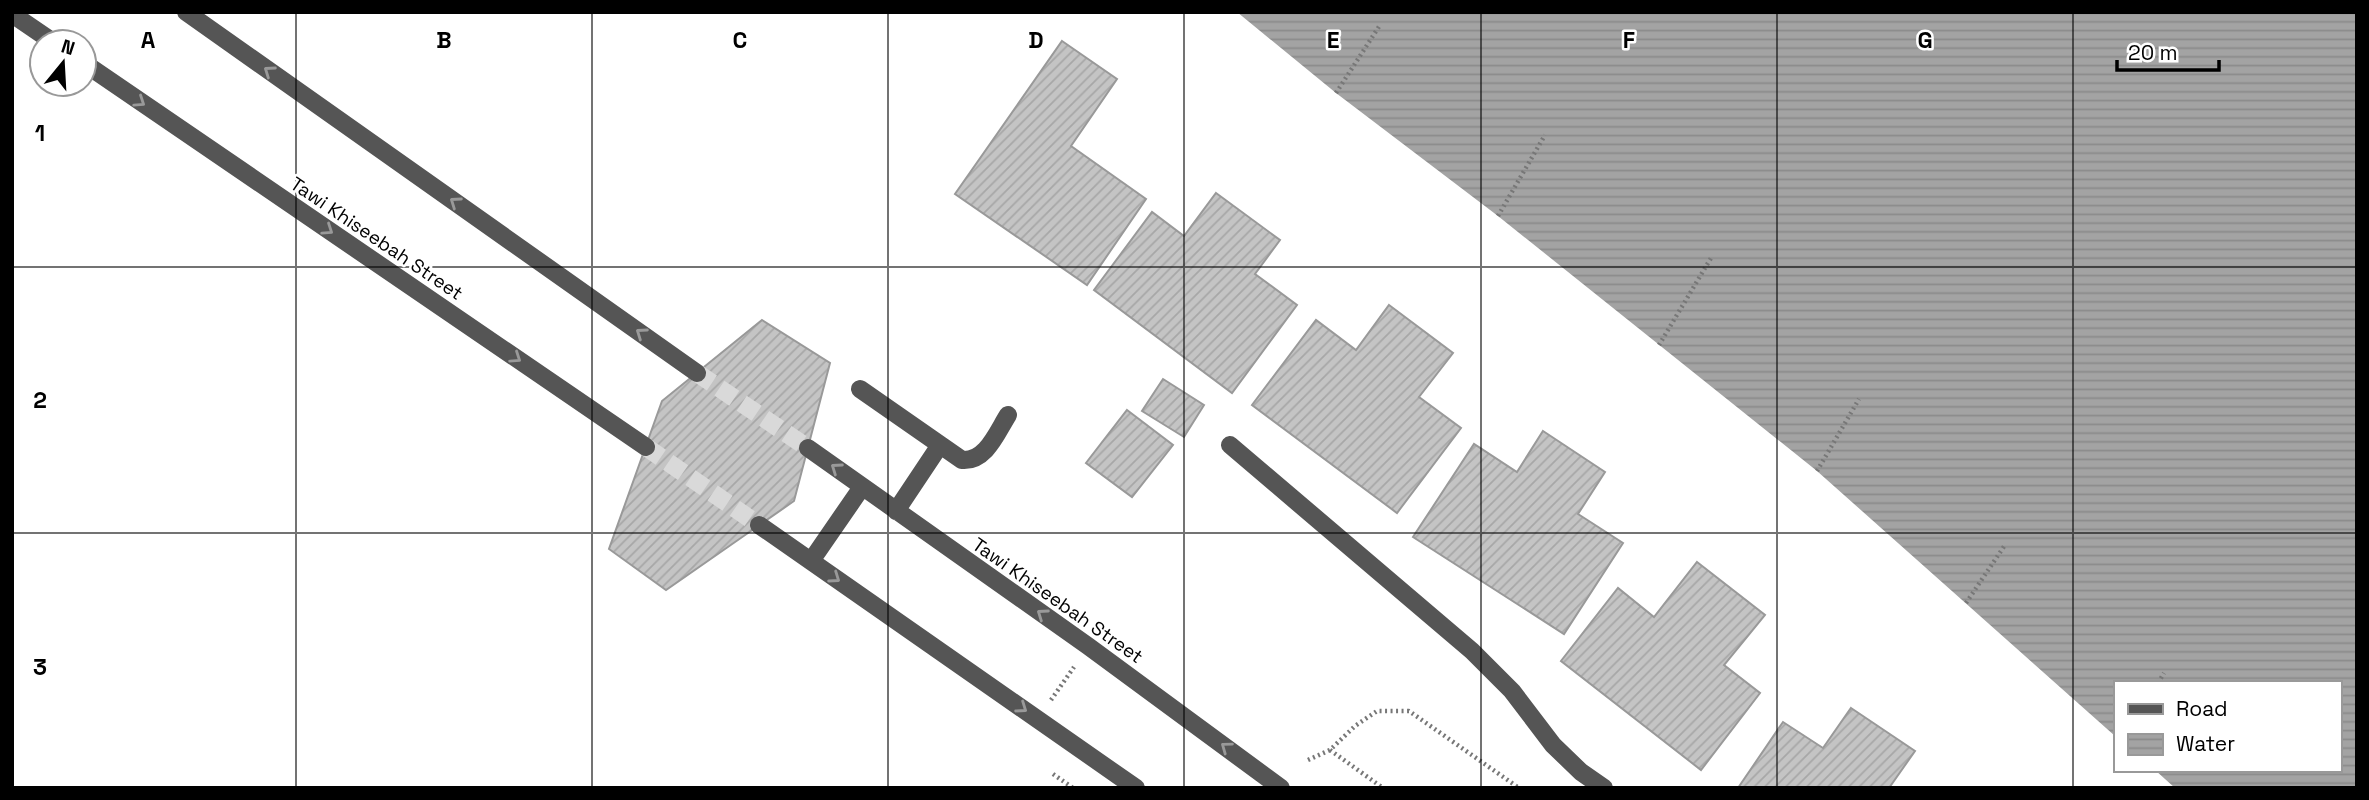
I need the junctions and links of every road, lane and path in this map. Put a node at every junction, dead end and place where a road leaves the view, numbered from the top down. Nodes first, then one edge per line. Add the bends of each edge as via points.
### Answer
1 (186, 12) edge
2 (12, 14) edge
3 (1380, 25) dead end
4 (32, 28) edge
5 (98, 73) edge
6 (1336, 93) dead end
7 (1545, 135) dead end
8 (1498, 216) dead end
9 (1710, 258) dead end
10 (1660, 345) dead end
11 (697, 373) tunnel mouth
12 (860, 389) dead end
13 (1859, 399) dead end
14 (1008, 415) dead end
15 (940, 445) junction
16 (1230, 445) dead end
17 (646, 447) tunnel mouth
18 (808, 448) tunnel mouth
19 (1817, 471) dead end
20 (862, 487) junction
21 (896, 511) junction
22 (759, 526) tunnel mouth
23 (2006, 545) dead end
24 (811, 561) junction
25 (1966, 603) dead end
26 (1088, 646) junction
27 (2164, 673) dead end
28 (2159, 681) edge
29 (1037, 719) junction
30 (1330, 750) junction
31 (1308, 761) dead end
32 (1053, 774) dead end
33 (1073, 788) edge
34 (1136, 788) edge
35 (1281, 788) edge
36 (1383, 788) edge
37 (1519, 788) edge
38 (1604, 788) edge

11 -> 1 street
2 - 4 street
3 - 6 path
5 -> 17 street, Tawi Khiseebah Street
7 - 8 path
9 - 10 path
12 - 15 street
13 - 19 path
14 - 15 street via 977,459 962,460
15 - 21 street
16 - 38 street via 1479,657 1553,745
20 -> 18 street, Tawi Khiseebah Street
20 - 21 street, Tawi Khiseebah Street
20 - 24 street
26 -> 21 street, Tawi Khiseebah Street
22 - 24 street
23 - 25 path
24 -> 29 street
26 - 29 path
35 -> 26 street, Tawi Khiseebah Street
27 - 28 path
29 - 34 street
30 - 31 path
30 - 36 path
30 - 37 path via 1377,711 1409,711
32 - 33 path

